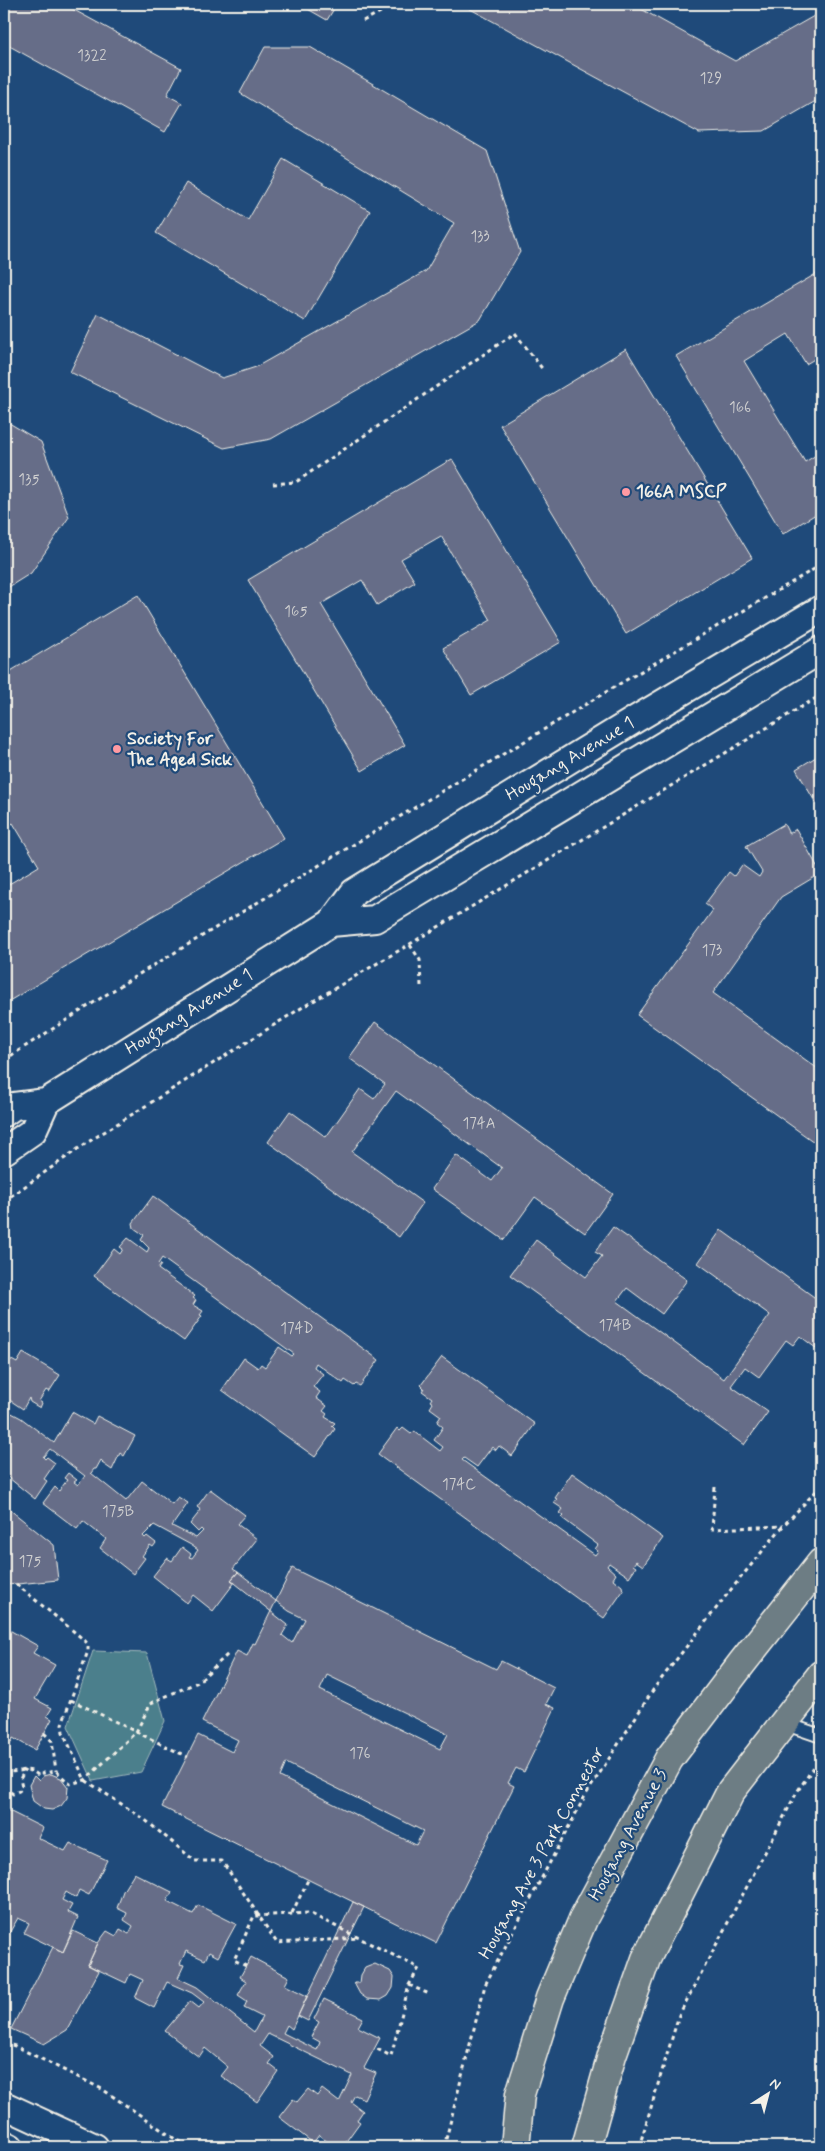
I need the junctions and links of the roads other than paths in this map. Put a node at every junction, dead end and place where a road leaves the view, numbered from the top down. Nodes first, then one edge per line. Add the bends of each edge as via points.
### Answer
1 (821, 609) edge
2 (821, 650) edge
3 (331, 923) junction
4 (46, 1102) junction
5 (4, 1113) edge
6 (4, 1151) edge
7 (821, 1563) edge
8 (821, 1675) edge
9 (784, 1723) junction
10 (821, 1736) edge
11 (4, 2105) edge
12 (4, 2144) edge
13 (10, 2147) edge
14 (95, 2147) edge
15 (515, 2147) edge
16 (586, 2147) edge

1 - 3 street, Hougang Avenue 1 via 354,892
2 - 3 street, Hougang Avenue 1 via 375,919
3 - 4 street, Hougang Avenue 1
4 - 5 street, Hougang Avenue 1 via 14,1106
4 - 6 street via 32,1131
7 - 15 highway, Hougang Avenue 3 via 669,1759 584,1917 550,1998 520,2094
8 - 9 highway
9 - 10 lane
9 - 16 highway via 731,1791 646,1958 612,2055
11 - 14 street
12 - 13 street

